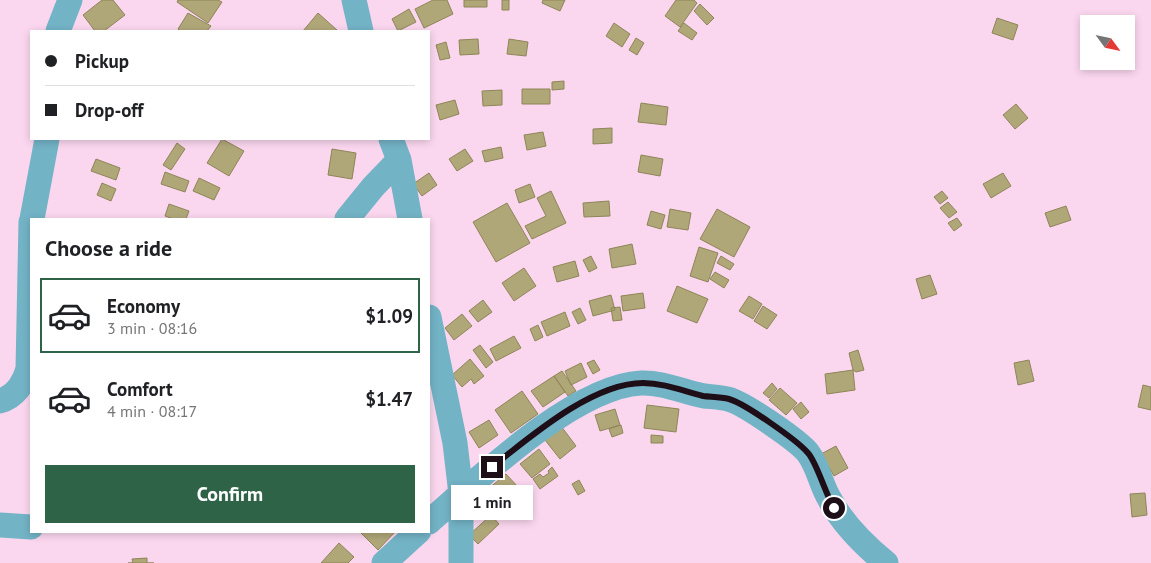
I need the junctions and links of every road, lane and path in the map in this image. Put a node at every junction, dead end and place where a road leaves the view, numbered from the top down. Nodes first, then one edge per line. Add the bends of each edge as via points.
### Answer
1 (70, 0) edge
2 (354, 0) edge
3 (58, 30) edge
4 (361, 30) edge
5 (47, 140) edge
6 (395, 149) edge
7 (33, 218) edge
8 (348, 218) edge
9 (410, 218) edge
10 (30, 295) edge
11 (430, 322) edge
12 (0, 402) edge
13 (461, 494) junction
14 (430, 521) edge
15 (0, 525) edge
16 (30, 527) edge
17 (417, 533) edge
18 (384, 563) edge
19 (461, 563) edge
20 (886, 563) edge

1 - 3 street
2 - 4 street
5 - 7 street
6 - 8 street via 373,187
6 - 9 street
10 - 12 street via 25,380
11 - 13 street via 453,433
13 - 14 street
13 - 19 street
13 - 20 street via 562,414 610,390 641,383 655,384 730,400 791,438 809,454 840,518
15 - 16 street
17 - 18 street

